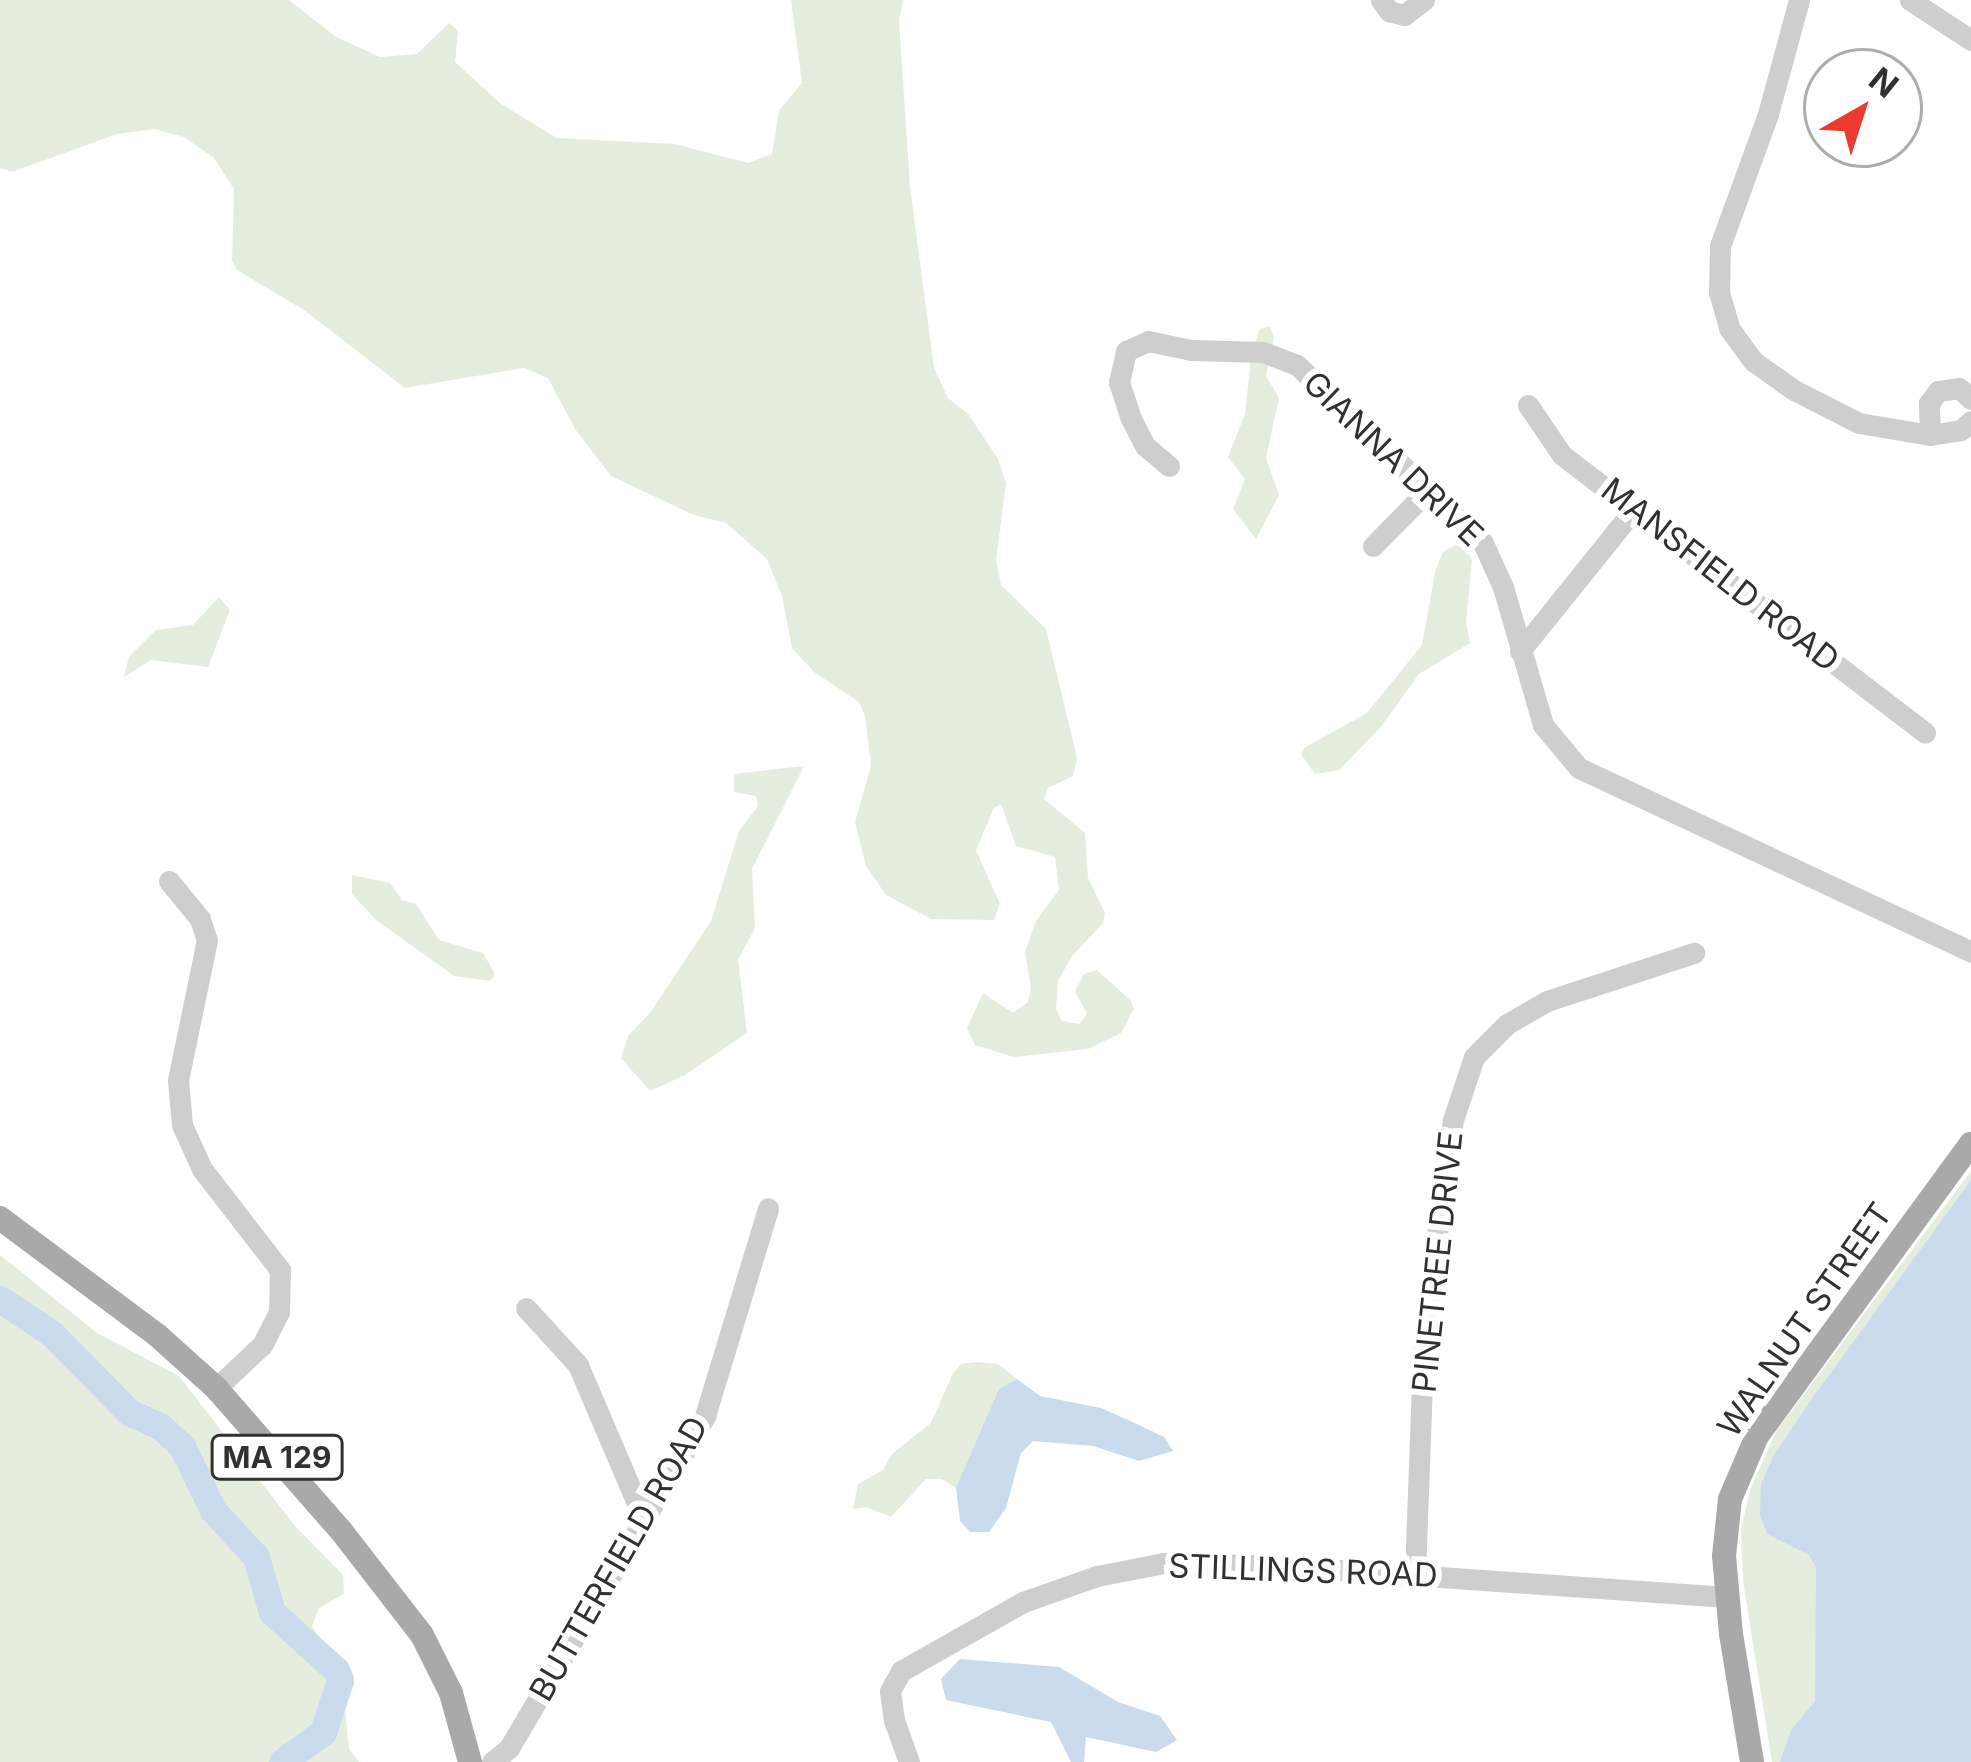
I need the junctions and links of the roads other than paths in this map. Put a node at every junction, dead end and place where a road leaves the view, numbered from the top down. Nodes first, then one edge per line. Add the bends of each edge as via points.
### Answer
1 (1381, 0) edge
2 (1424, 0) edge
3 (1799, 0) edge
4 (1910, 0) edge
5 (1971, 40) edge
6 (1971, 399) edge
7 (1528, 405) dead end
8 (1971, 421) edge
9 (1930, 435) junction
10 (1169, 466) dead end
11 (1430, 488) junction
12 (1634, 509) junction
13 (1373, 546) dead end
14 (1520, 651) junction
15 (1925, 733) dead end
16 (169, 880) dead end
17 (1971, 952) edge
18 (1694, 953) dead end
19 (1971, 1144) edge
20 (768, 1208) dead end
21 (0, 1218) edge
22 (526, 1308) dead end
23 (216, 1388) junction
24 (645, 1522) junction
25 (1415, 1574) junction
26 (1727, 1597) junction
27 (470, 1762) edge
28 (492, 1762) edge
29 (909, 1762) edge
30 (1752, 1762) edge

1 - 2 street via 1404,15
3 - 9 street via 1720,245 1719,292 1729,328 1753,361 1811,399 1869,427
4 - 5 street
6 - 9 street via 1960,388 1937,391 1929,403
7 - 12 street, MANSFIELD ROAD via 1562,455
8 - 9 street
10 - 11 street, GIANNA DRIVE via 1145,446 1119,382 1126,351 1148,341 1263,352 1297,365
11 - 13 street
11 - 14 street, GIANNA DRIVE via 1483,543
12 - 14 street
12 - 15 street, MANSFIELD ROAD
14 - 17 street, GIANNA DRIVE via 1543,725 1579,768
16 - 23 street via 207,940 178,1081 182,1124 202,1168 280,1270 279,1312 262,1346
18 - 25 street, PINETREE DRIVE via 1547,1001 1507,1024 1474,1057 1453,1120 1424,1328
19 - 26 main road, WALNUT STREET via 1757,1436 1730,1499
20 - 24 street, BUTTERFIELD ROAD via 705,1416
21 - 23 main road, MA 129
22 - 24 street via 578,1365
23 - 27 main road, MA 129 via 409,1616 451,1693
24 - 28 street, BUTTERFIELD ROAD via 509,1748
25 - 26 street, STILLINGS ROAD
25 - 29 street, STILLINGS ROAD via 1164,1563 1023,1602 901,1671 890,1690
26 - 30 main road, WALNUT STREET

